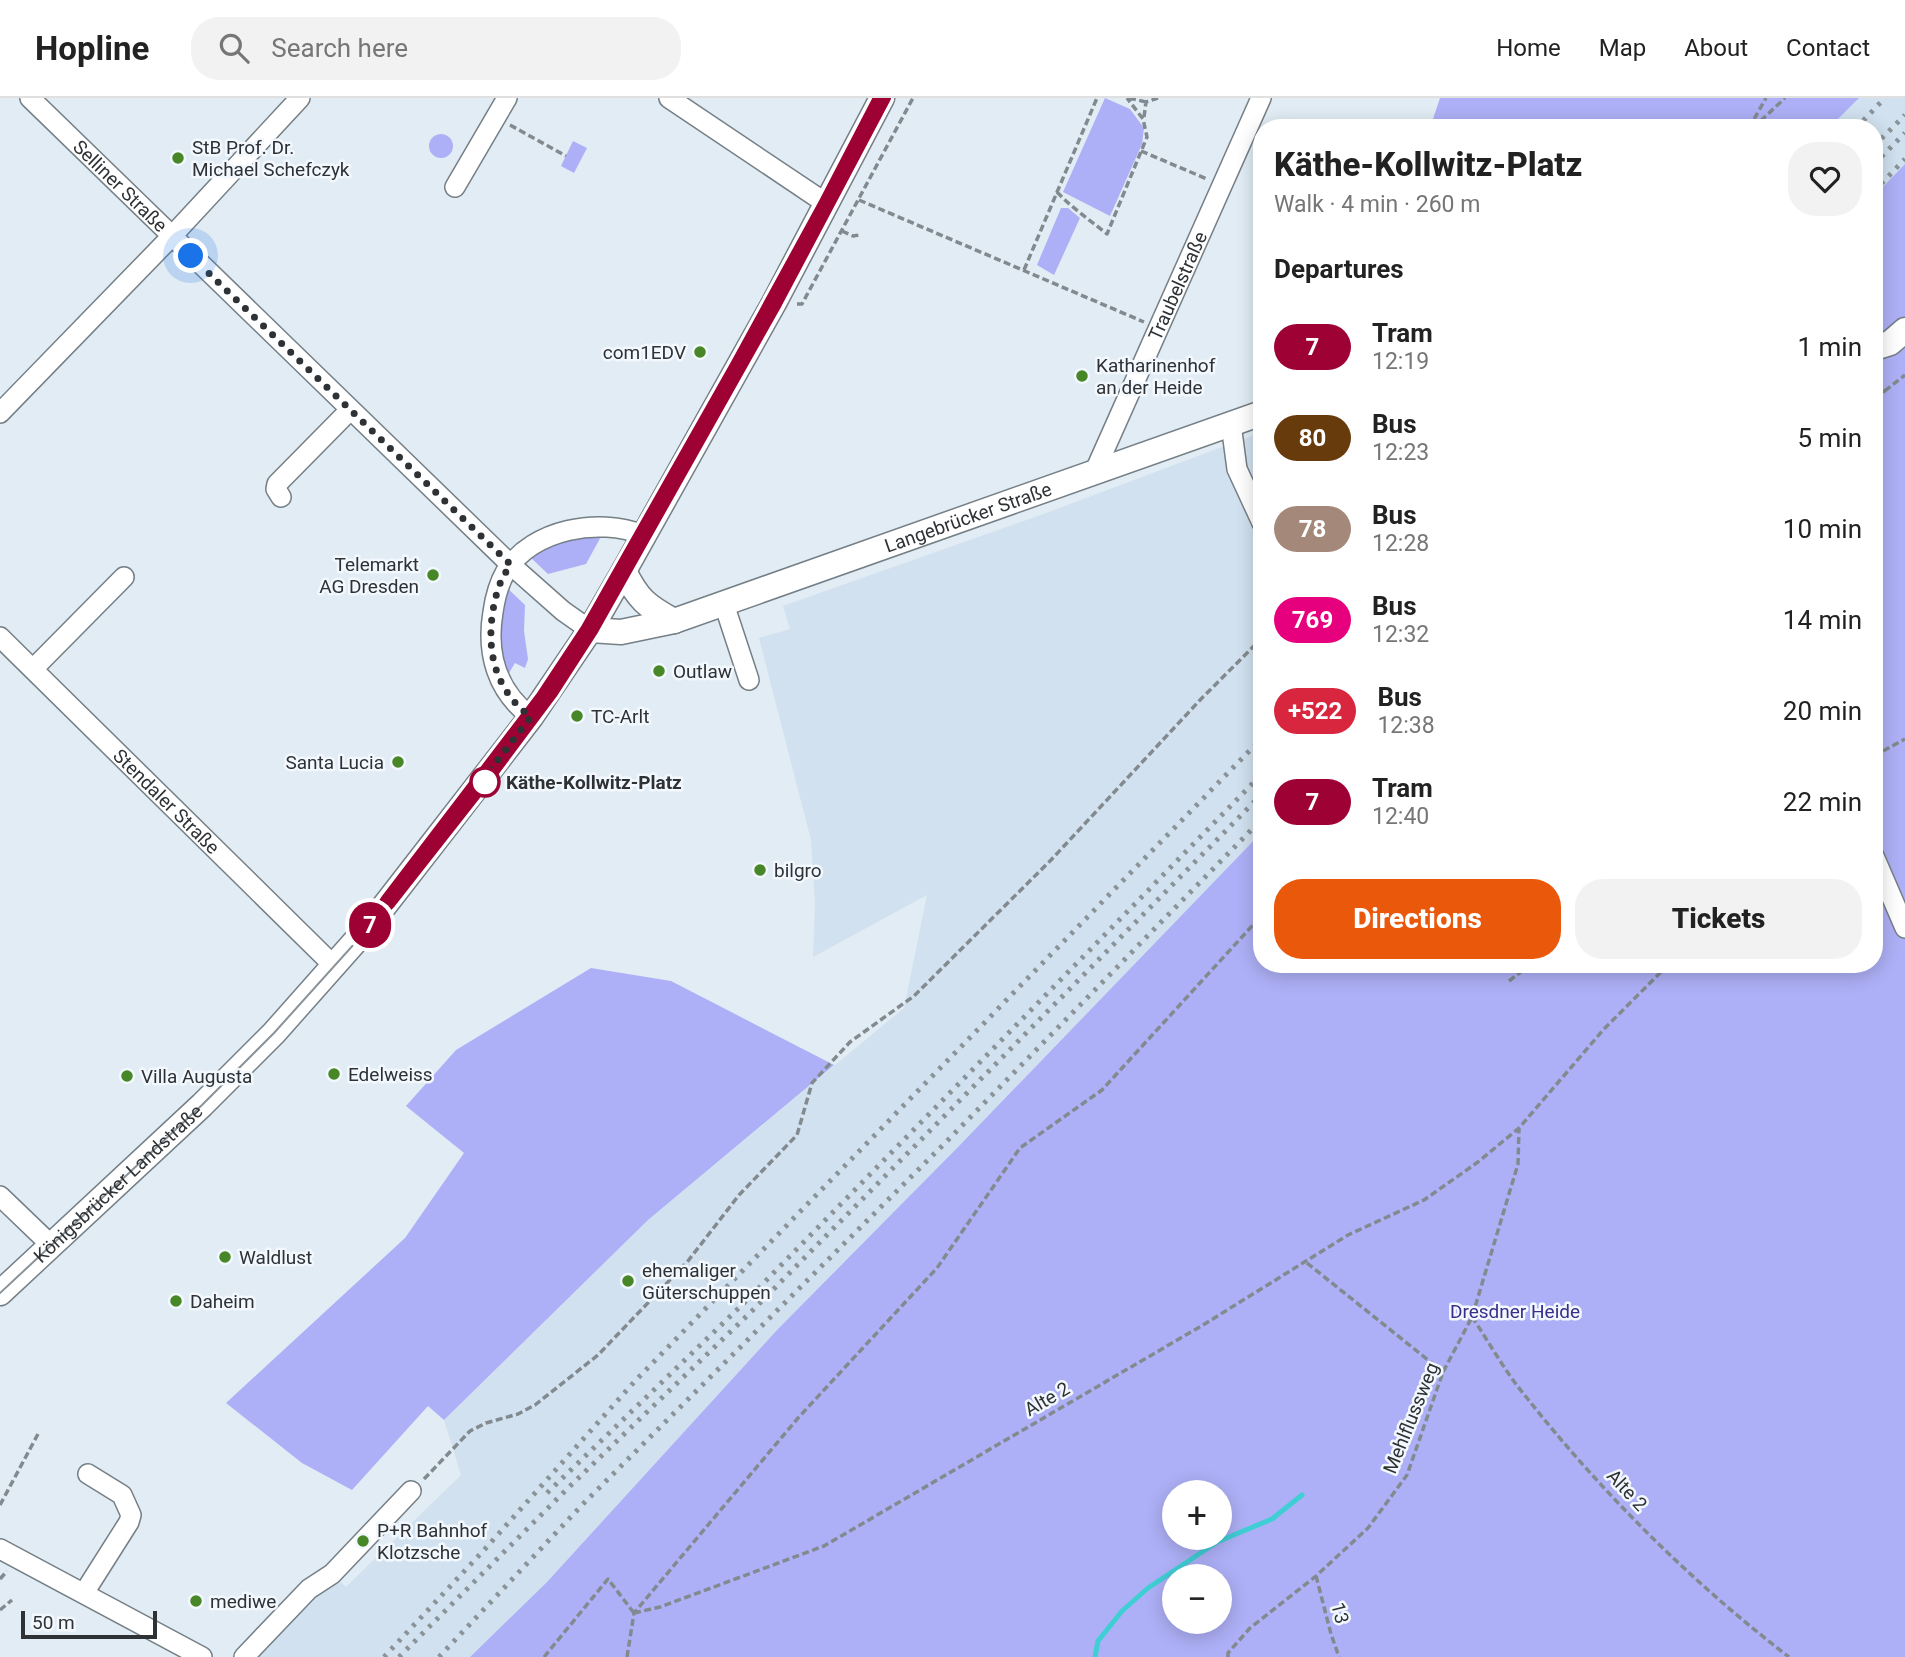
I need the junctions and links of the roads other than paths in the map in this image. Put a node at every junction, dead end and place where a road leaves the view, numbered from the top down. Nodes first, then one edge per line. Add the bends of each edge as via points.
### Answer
1 (30, 98) edge
2 (300, 98) edge
3 (507, 98) edge
4 (668, 98) edge
5 (882, 98) edge
6 (1261, 98) edge
7 (456, 187) dead end
8 (827, 204) junction
9 (172, 236) junction
10 (1905, 330) edge
11 (1883, 346) edge
12 (350, 410) junction
13 (0, 413) edge
14 (1253, 415) edge
15 (1231, 424) junction
16 (1094, 472) junction
17 (281, 497) dead end
18 (1253, 504) edge
19 (643, 535) junction
20 (515, 569) junction
21 (624, 571) junction
22 (124, 576) dead end
23 (724, 604) junction
24 (674, 621) junction
25 (590, 630) junction
26 (0, 637) edge
27 (33, 669) junction
28 (749, 680) dead end
29 (531, 717) junction
30 (1883, 877) edge
31 (1905, 928) edge
32 (334, 966) junction
33 (0, 1196) edge
34 (51, 1245) junction
35 (0, 1293) edge
36 (88, 1474) dead end
37 (411, 1491) road end
38 (0, 1549) edge
39 (84, 1593) junction
40 (202, 1657) edge
41 (244, 1657) edge

1 - 9 street, Selliner Straße
2 - 9 street
3 - 7 street
4 - 8 street
5 - 8 main road, Königsbrücker Landstraße
6 - 16 street, Traubelstraße
8 - 19 main road, Königsbrücker Landstraße
9 - 12 street, Selliner Straße
9 - 13 street
10 - 11 main road
12 - 17 street via 277,484
12 - 20 street, Selliner Straße
14 - 15 main road, Langebrücker Straße
15 - 16 main road, Langebrücker Straße
15 - 18 street via 1237,470
16 - 23 main road, Langebrücker Straße
19 - 20 street via 601,527 570,530 534,545
19 - 21 main road, Königsbrücker Landstraße
20 - 25 street
20 - 29 street via 499,586 492,654 503,689
21 - 24 main road via 646,606
21 - 25 main road, Königsbrücker Landstraße
22 - 27 street
23 - 24 main road, Langebrücker Straße
23 - 28 street
24 - 25 main road, Langebrücker Straße via 621,632
25 - 29 main road, Königsbrücker Landstraße
26 - 27 street, Stendaler Straße
27 - 32 street, Stendaler Straße
29 - 32 main road, Königsbrücker Landstraße
30 - 31 street
32 - 34 main road, Königsbrücker Landstraße via 202,1105
33 - 34 street
34 - 35 main road, Königsbrücker Landstraße
36 - 39 street via 122,1495 131,1515
37 - 41 street
38 - 39 street
39 - 40 street

